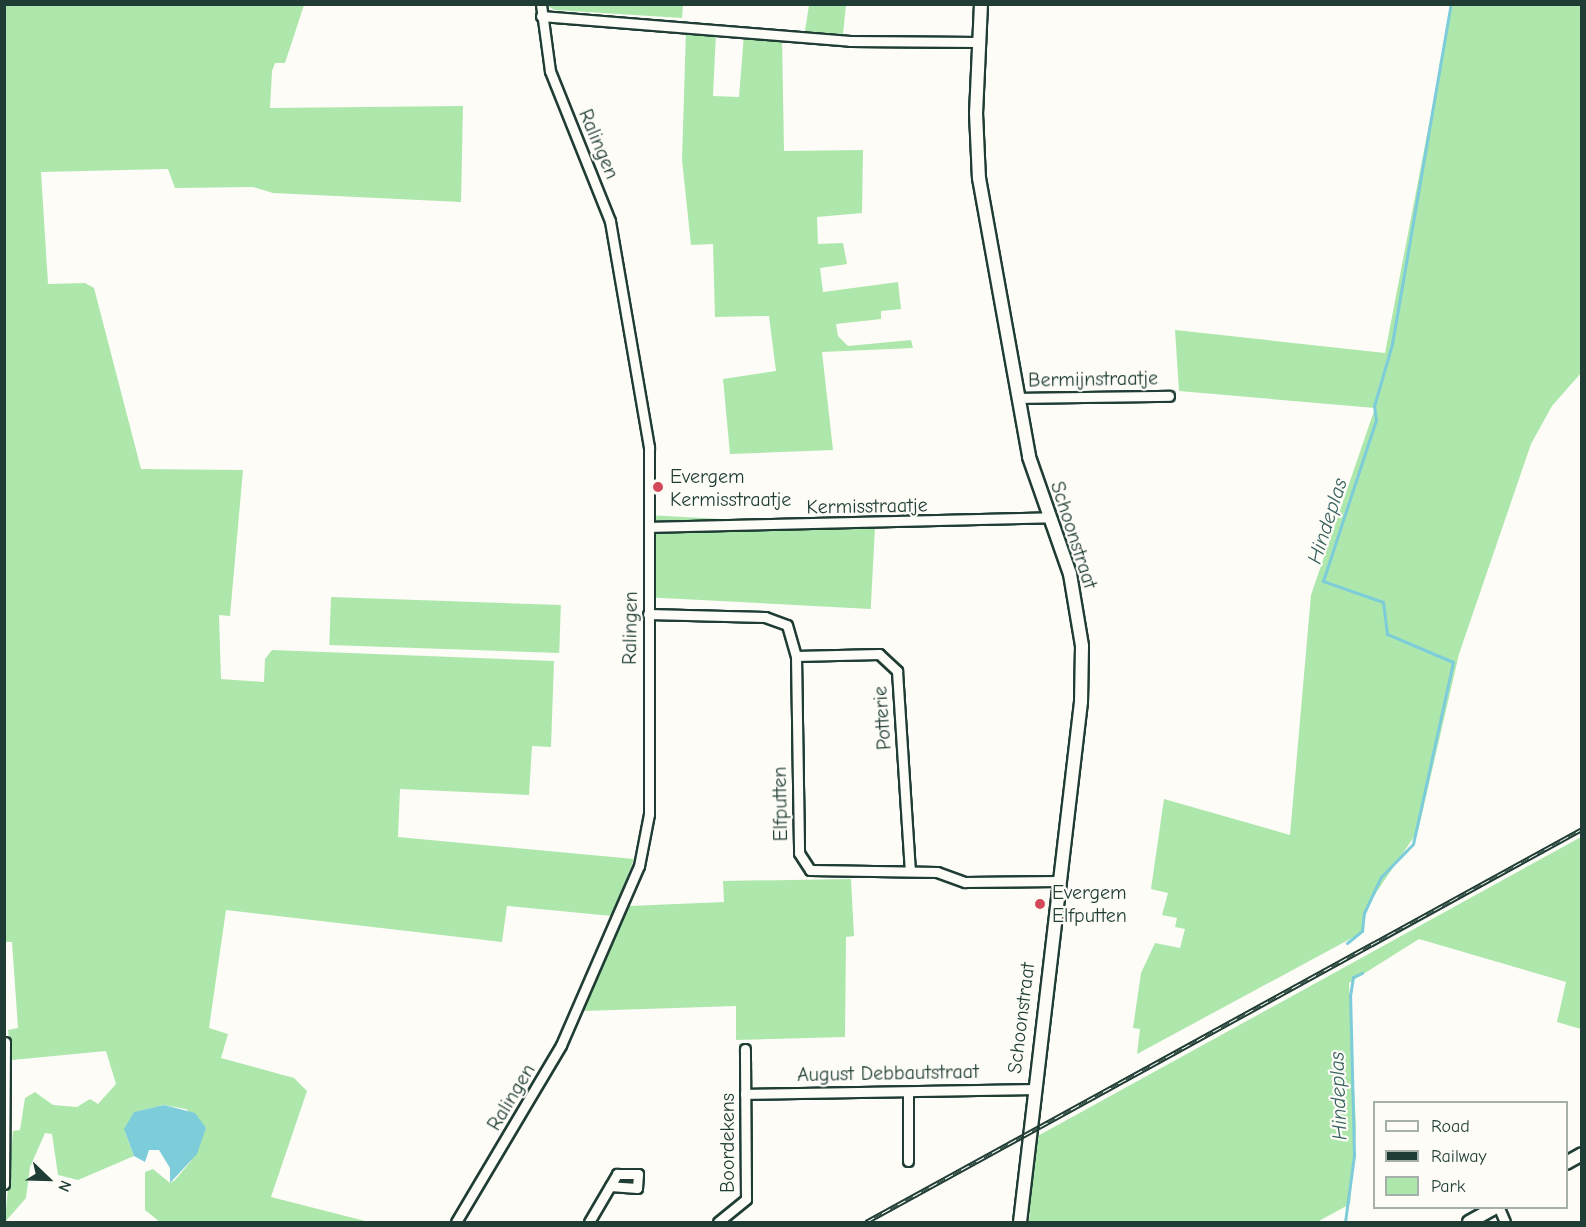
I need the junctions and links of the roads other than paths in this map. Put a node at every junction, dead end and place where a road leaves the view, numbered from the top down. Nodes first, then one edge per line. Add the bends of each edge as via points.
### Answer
1 (541, 4) edge
2 (981, 4) edge
3 (541, 16) junction
4 (978, 42) junction
5 (1169, 396) dead end
6 (1017, 398) junction
7 (1048, 517) junction
8 (650, 527) junction
9 (648, 614) junction
10 (796, 657) junction
11 (910, 870) junction
12 (1058, 881) junction
13 (5, 1042) edge
14 (745, 1049) dead end
15 (1032, 1089) junction
16 (908, 1093) junction
17 (745, 1094) junction
18 (1581, 1154) edge
19 (908, 1161) dead end
20 (1568, 1162) edge
21 (4, 1184) edge
22 (610, 1186) dead end
23 (1492, 1209) edge
24 (456, 1222) edge
25 (589, 1222) edge
26 (718, 1222) edge
27 (1020, 1222) edge
28 (1469, 1222) edge

1 - 3 street, Ralingen
2 - 4 street, Schoonstraat
3 - 4 street via 850,41
3 - 8 street, Ralingen via 550,71 610,221 649,447
4 - 6 street, Schoonstraat via 979,178
5 - 6 street, Bermijnstraatje
6 - 7 street, Schoonstraat
7 - 8 street, Kermisstraatje
7 - 12 street, Schoonstraat via 1070,574 1082,646
8 - 9 street, Ralingen
9 - 10 street, Elfputten via 778,620 792,634
9 - 24 street, Ralingen via 649,814 639,866 561,1045
10 - 11 street, Potterie via 879,654 897,671
10 - 11 street, Elfputten via 802,862 821,873
11 - 12 street, Elfputten via 965,882
12 - 15 street, Schoonstraat
13 - 21 street
14 - 17 street, Boordekens
15 - 16 street, August Debbautstraat
15 - 27 street, Schoonstraat
16 - 17 street, August Debbautstraat
16 - 19 street
17 - 26 street, Boordekens via 746,1199
18 - 20 street
22 - 25 street
23 - 28 street

